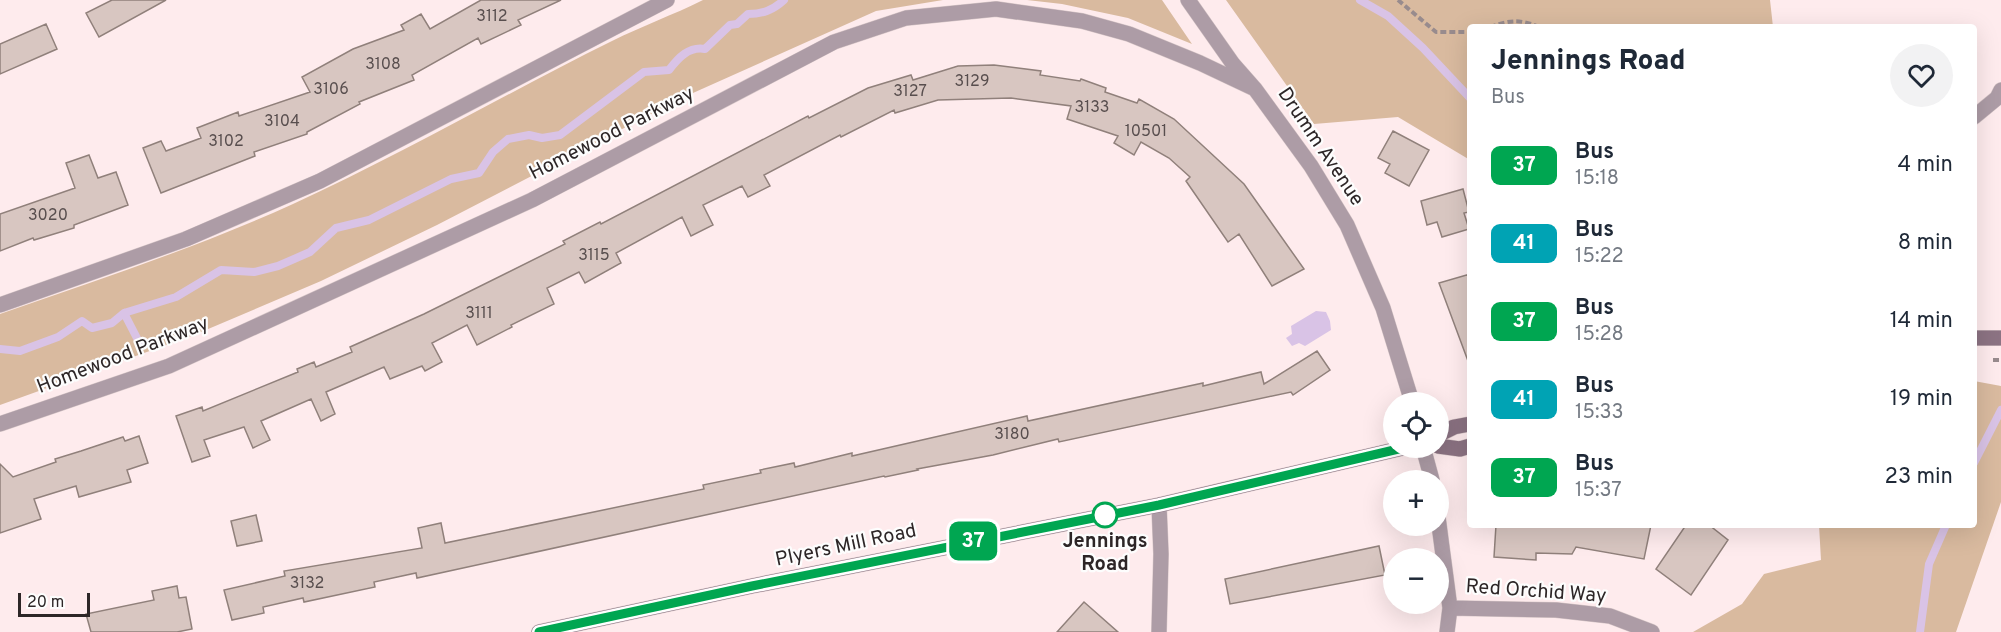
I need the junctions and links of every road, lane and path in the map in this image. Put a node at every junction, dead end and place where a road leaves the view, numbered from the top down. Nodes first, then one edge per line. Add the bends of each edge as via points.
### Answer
1 (667, 0) edge
2 (1188, 0) edge
3 (1398, 0) edge
4 (1498, 24) edge
5 (1532, 24) edge
6 (1467, 32) edge
7 (1255, 89) junction
8 (2001, 90) edge
9 (1977, 115) edge
10 (0, 305) edge
11 (1993, 360) dead end
12 (2001, 360) edge
13 (1409, 392) edge
14 (0, 424) edge
15 (1467, 425) edge
16 (1449, 430) edge
17 (1467, 447) edge
18 (1449, 448) edge
19 (1383, 453) edge
20 (1159, 505) junction
21 (1441, 536) edge
22 (1450, 608) junction
23 (539, 632) edge
24 (1159, 632) edge
25 (1447, 632) edge
26 (1652, 632) edge

1 - 10 street via 321,181 186,239
2 - 7 street, Drumm Avenue
3 - 6 path via 1436,32
4 - 5 path via 1523,20
7 - 13 street, Drumm Avenue via 1311,166 1347,225 1383,308
7 - 14 street, Homewood Parkway via 1129,34 1082,21 996,9 906,18 834,42 532,200 170,366
8 - 9 street
11 - 12 path
15 - 16 street
17 - 18 street
19 - 20 street, Plyers Mill Road
20 - 23 street, Plyers Mill Road
20 - 24 street
21 - 22 street
22 - 25 street
22 - 26 street, Red Orchid Way via 1556,610 1610,616

